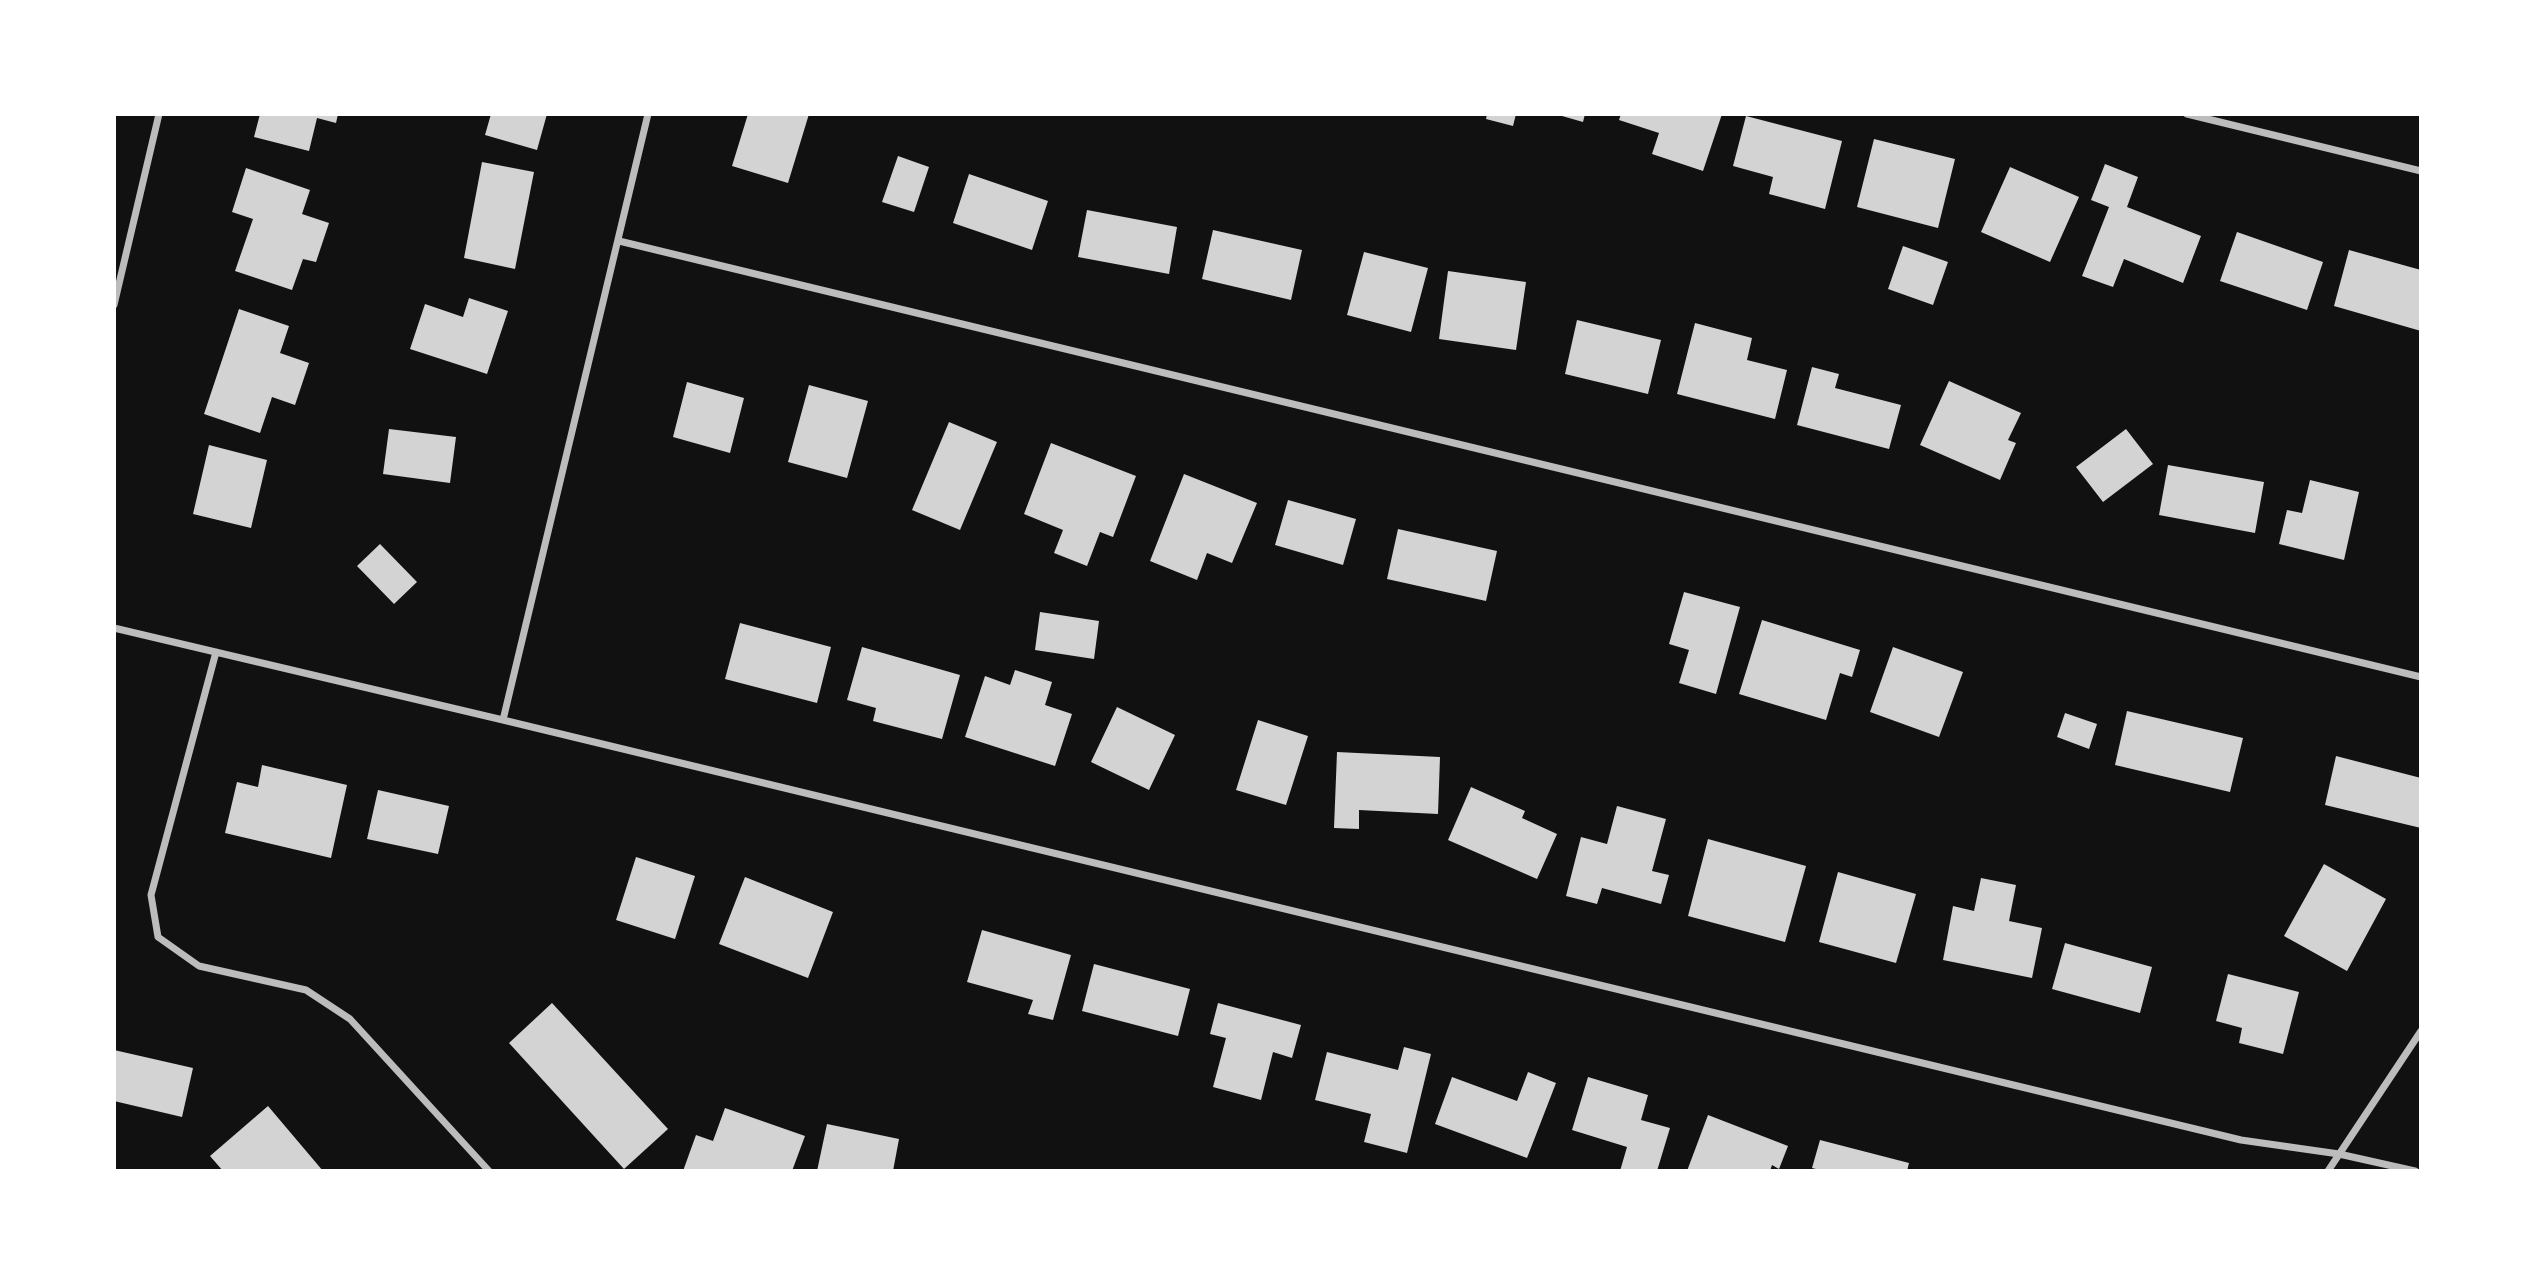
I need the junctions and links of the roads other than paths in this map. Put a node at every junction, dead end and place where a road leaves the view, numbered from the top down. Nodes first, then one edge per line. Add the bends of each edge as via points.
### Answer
1 (159, 114) edge
2 (648, 114) edge
3 (2187, 114) edge
4 (2421, 171) edge
5 (619, 242) junction
6 (114, 305) edge
7 (114, 628) edge
8 (216, 652) junction
9 (2421, 677) edge
10 (503, 720) junction
11 (2421, 1031) edge
12 (2339, 1154) junction
13 (489, 1171) edge
14 (2328, 1171) edge
15 (2415, 1171) edge

1 - 6 street
2 - 5 street
3 - 4 street
5 - 9 street
5 - 10 street
7 - 8 street
8 - 10 street
8 - 13 street via 151,895 159,937 199,966 306,990 350,1019
10 - 12 street via 2241,1140
11 - 12 street
12 - 14 street
12 - 15 street

